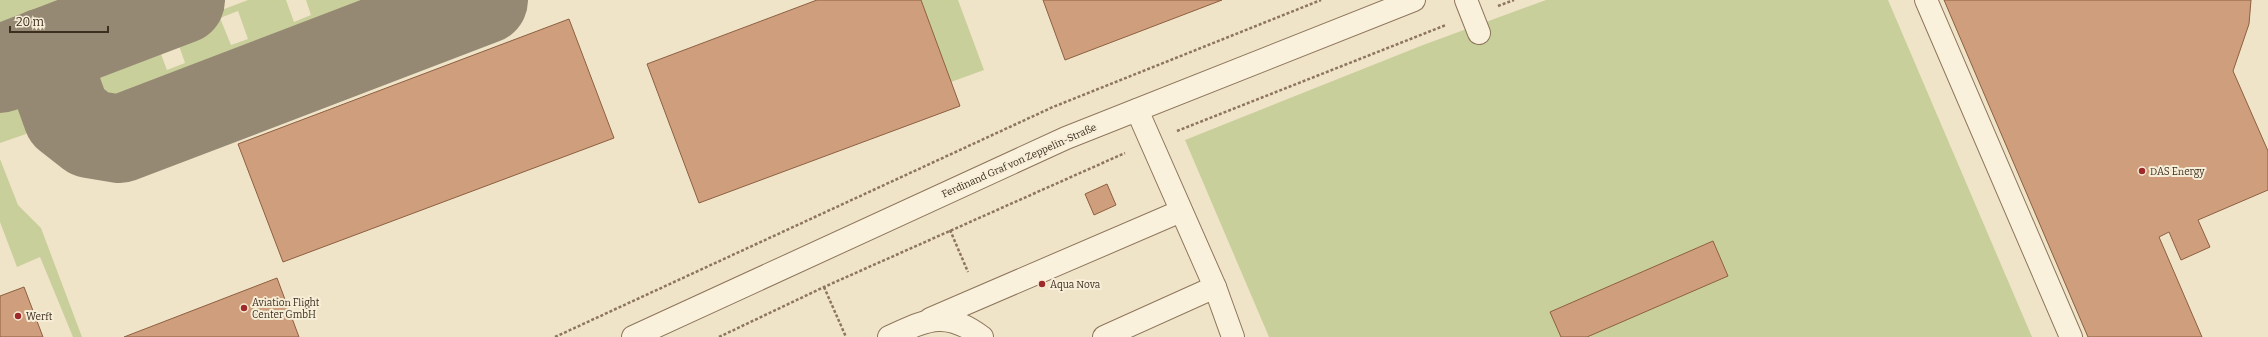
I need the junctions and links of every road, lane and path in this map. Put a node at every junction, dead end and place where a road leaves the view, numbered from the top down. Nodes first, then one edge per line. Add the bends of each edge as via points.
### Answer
1 (1321, 0) edge
2 (1414, 0) edge
3 (1514, 0) edge
4 (1926, 0) edge
5 (1473, 16) edge
6 (1137, 110) junction
7 (1151, 142) junction
8 (1181, 211) junction
9 (950, 230) junction
10 (824, 287) junction
11 (1215, 288) junction
12 (980, 298) junction
13 (930, 319) junction
14 (896, 335) edge
15 (555, 337) edge
16 (633, 337) edge
17 (719, 337) edge
18 (846, 337) edge
19 (982, 337) edge
20 (1104, 337) edge
21 (1233, 337) edge
22 (2071, 337) edge

1 - 15 path via 1053,107
2 - 6 street, Ferdinand Graf von Zeppelin-Straße
3 - 5 path
4 - 22 street
5 - 7 path
6 - 7 street
6 - 16 street, Ferdinand Graf von Zeppelin-Straße via 1066,138
7 - 8 street
7 - 9 path
8 - 11 street
8 - 12 street
9 - 10 path
9 - 12 path
10 - 17 path
10 - 18 path
11 - 20 street
11 - 21 street
12 - 13 street
13 - 14 street
13 - 19 street via 967,326

